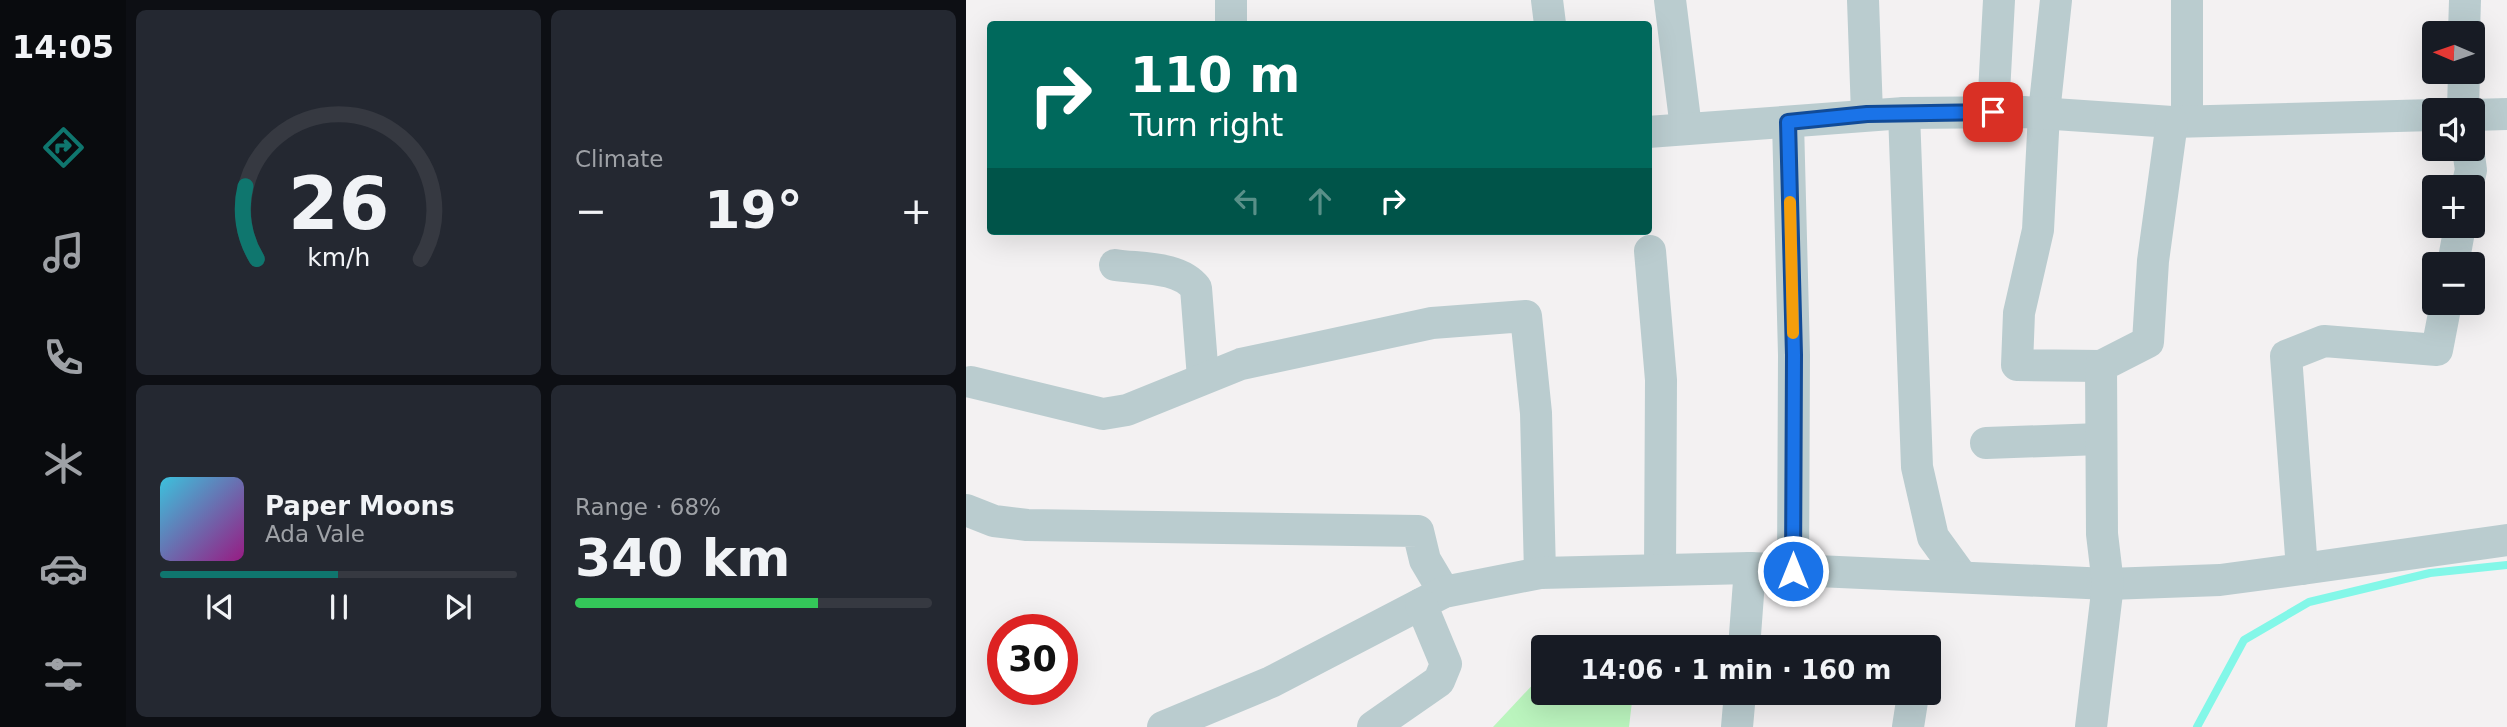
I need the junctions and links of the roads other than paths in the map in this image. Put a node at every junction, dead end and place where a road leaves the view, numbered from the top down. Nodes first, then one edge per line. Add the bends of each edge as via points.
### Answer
1 (1231, 0) edge
2 (1548, 0) edge
3 (1670, 0) edge
4 (1863, 0) edge
5 (1999, 0) edge
6 (2056, 0) edge
7 (2187, 0) edge
8 (2465, 0) edge
9 (1230, 21) edge
10 (1550, 21) edge
11 (2464, 21) edge
12 (1993, 112) junction
13 (1903, 113) junction
14 (2044, 113) junction
15 (1867, 114) junction
16 (2507, 114) edge
17 (2422, 115) edge
18 (2485, 115) edge
19 (1788, 122) junction
20 (2179, 122) junction
21 (1685, 128) junction
22 (1652, 132) edge
23 (1650, 251) dead end
24 (1115, 265) dead end
25 (2444, 315) edge
26 (2101, 366) junction
27 (1203, 378) junction
28 (971, 382) dead end
29 (2100, 439) junction
30 (1986, 443) dead end
31 (966, 510) edge
32 (2507, 540) edge
33 (1750, 568) junction
34 (2302, 569) junction
35 (1660, 570) junction
36 (1793, 571) junction
37 (1540, 573) junction
38 (1962, 578) junction
39 (2108, 584) junction
40 (1433, 598) junction
41 (1745, 635) edge
42 (1739, 705) edge
43 (1911, 705) edge
44 (1163, 727) edge
45 (1373, 727) edge
46 (1737, 727) edge
47 (1908, 727) edge
48 (2091, 727) edge

1 - 9 street
2 - 10 street
3 - 21 street
4 - 15 street
5 - 12 street
6 - 14 street
7 - 20 street
8 - 11 street
12 - 13 street
12 - 14 street
13 - 15 street
13 - 38 street via 1917,467 1933,537
14 - 20 street
14 - 26 street via 2038,230 2019,313 2017,365
15 - 19 street
16 - 18 street
17 - 20 street
19 - 21 street
19 - 36 street
20 - 26 street via 2153,261 2148,342
21 - 22 street
23 - 35 street via 1661,380
24 - 27 street via 1189,279 1196,288
25 - 34 street via 2437,350 2323,341 2286,356
26 - 29 street
27 - 28 street via 1127,410 1103,414
27 - 37 street via 1241,364 1432,323 1526,316 1536,413
29 - 30 street
29 - 39 street
31 - 40 street via 994,521 1027,525 1419,531
32 - 34 street
33 - 35 street
33 - 36 street
33 - 41 street
34 - 39 street via 2220,580
35 - 37 street
36 - 38 street
37 - 40 street
38 - 39 street
39 - 48 street
40 - 44 street via 1271,682
40 - 45 street via 1446,664 1439,681
42 - 46 street
43 - 47 street

